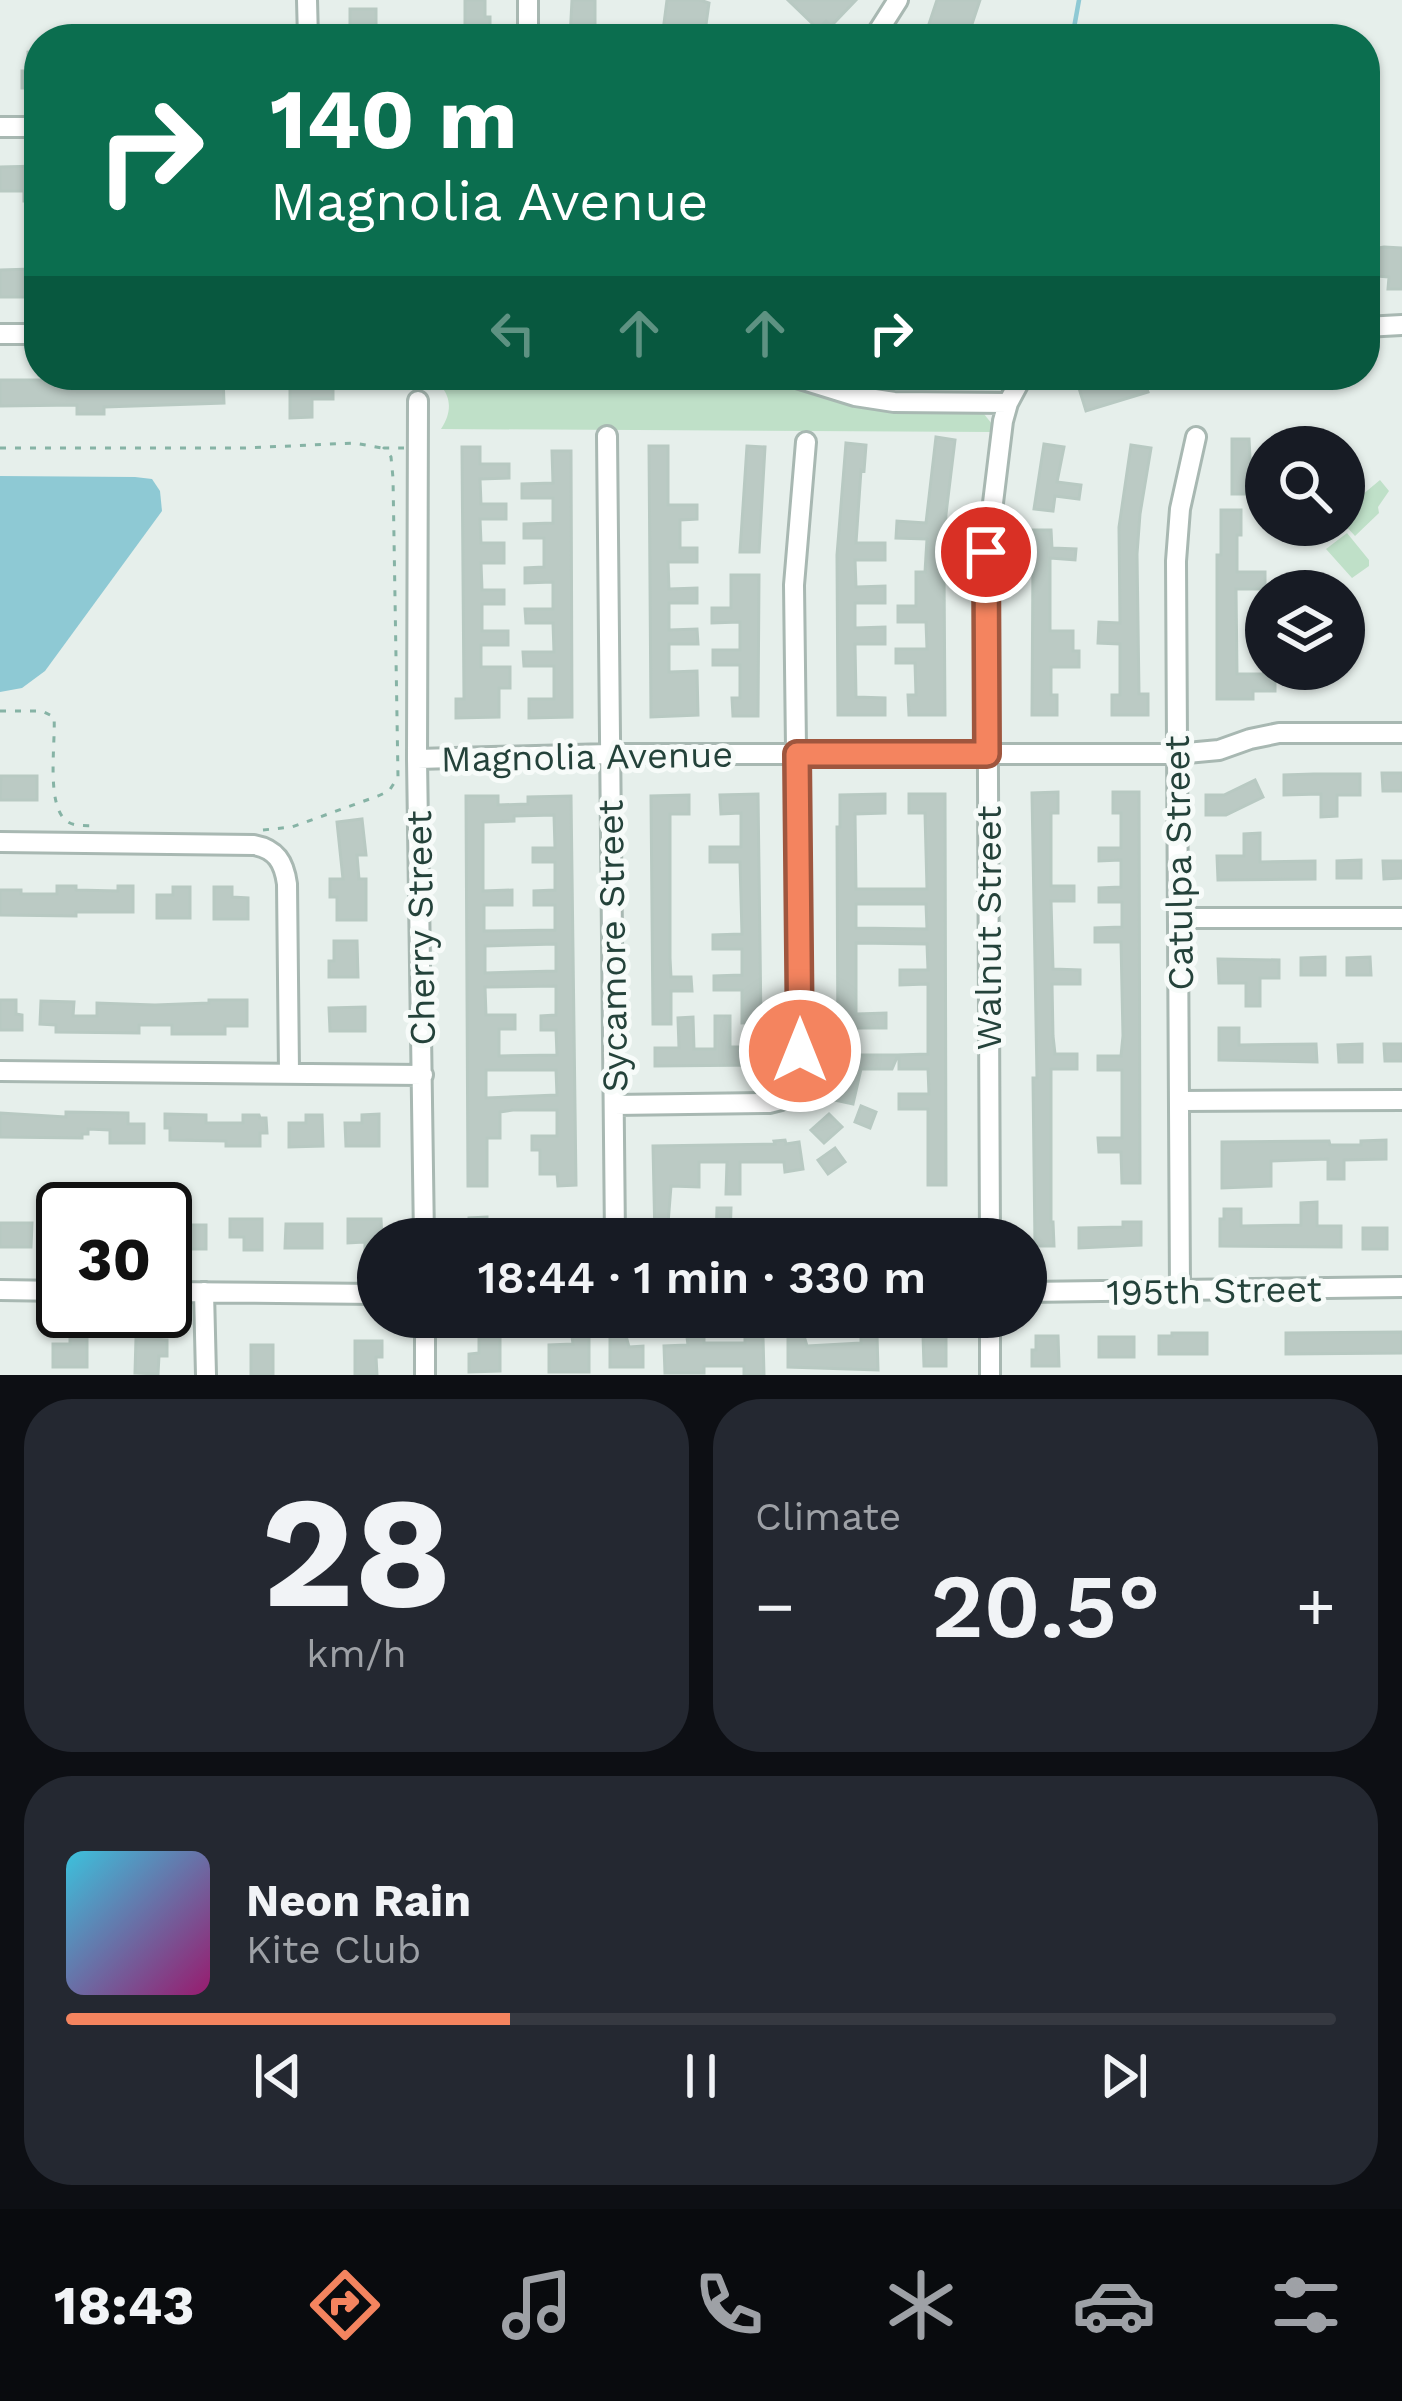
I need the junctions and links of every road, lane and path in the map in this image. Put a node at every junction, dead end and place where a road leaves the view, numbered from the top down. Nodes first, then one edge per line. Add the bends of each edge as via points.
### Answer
1 (836, 390) edge
2 (1015, 390) edge
3 (418, 401) dead end
4 (1008, 403) junction
5 (607, 436) dead end
6 (1196, 437) dead end
7 (806, 442) dead end
8 (0, 448) edge
9 (384, 448) junction
10 (418, 448) junction
11 (0, 711) edge
12 (1402, 733) edge
13 (609, 754) junction
14 (797, 754) junction
15 (987, 754) junction
16 (1176, 754) junction
17 (417, 759) junction
18 (99, 826) dead end
19 (256, 830) dead end
20 (0, 842) edge
21 (1180, 917) junction
22 (1402, 918) edge
23 (0, 1071) edge
24 (289, 1072) junction
25 (422, 1075) junction
26 (1402, 1100) edge
27 (1180, 1101) junction
28 (614, 1106) junction
29 (424, 1218) edge
30 (615, 1218) edge
31 (990, 1218) edge
32 (1402, 1287) edge
33 (1180, 1290) junction
34 (0, 1291) edge
35 (36, 1291) edge
36 (192, 1292) edge
37 (204, 1292) junction
38 (1047, 1292) edge
39 (357, 1294) edge
40 (424, 1338) edge
41 (990, 1338) edge
42 (206, 1375) edge
43 (425, 1375) edge
44 (990, 1375) edge

1 - 4 street via 894,402
2 - 4 street, Walnut Street
3 - 10 street, Cherry Street
4 - 15 street, Walnut Street via 986,552
5 - 13 street, Sycamore Street
6 - 16 street, Catulpa Street via 1177,533
7 - 14 street via 794,585
8 - 9 path
9 - 10 path
9 - 19 path via 393,478 398,777 377,796 292,827
10 - 17 street, Cherry Street
11 - 18 path via 54,717 61,814
12 - 16 street, Magnolia Avenue via 1280,734
13 - 14 street, Magnolia Avenue
13 - 17 street, Magnolia Avenue
13 - 28 street, Sycamore Street
14 - 15 street, Magnolia Avenue
14 - 28 street via 797,1087 769,1103
15 - 16 street, Magnolia Avenue
15 - 31 street, Walnut Street
16 - 21 street, Catulpa Street
17 - 25 street, Cherry Street
20 - 24 street via 272,851 287,884
21 - 22 street
21 - 27 street, Catulpa Street
23 - 24 street
24 - 25 street
25 - 29 street, Cherry Street
26 - 27 street
27 - 33 street, Catulpa Street
28 - 30 street, Sycamore Street
32 - 33 street, 195th Street
33 - 38 street, 195th Street
34 - 35 street
36 - 37 street
37 - 39 street
37 - 42 street
40 - 43 street
41 - 44 street

